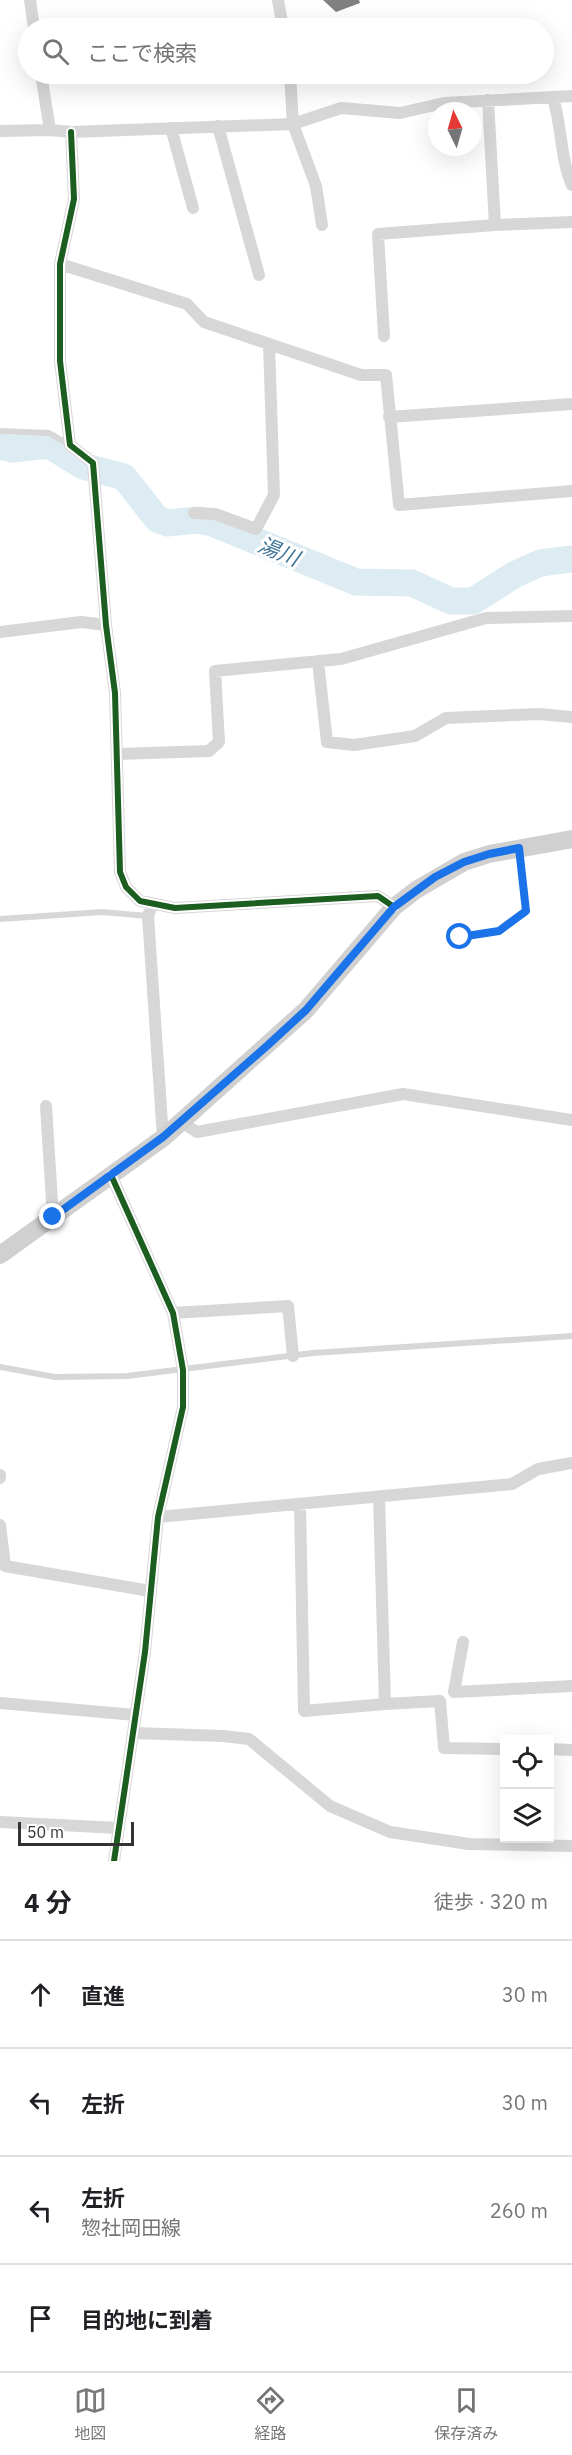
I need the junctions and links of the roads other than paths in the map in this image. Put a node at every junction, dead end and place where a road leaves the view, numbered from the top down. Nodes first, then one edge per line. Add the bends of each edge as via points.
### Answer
1 (30, 0) edge
2 (278, 0) edge
3 (33, 18) edge
4 (281, 18) edge
5 (43, 84) edge
6 (291, 84) edge
7 (572, 96) edge
8 (554, 98) junction
9 (488, 100) junction
10 (293, 124) junction
11 (218, 126) junction
12 (171, 128) junction
13 (50, 130) junction
14 (0, 131) edge
15 (71, 132) junction
16 (572, 185) edge
17 (193, 208) dead end
18 (572, 222) edge
19 (322, 225) dead end
20 (495, 225) junction
21 (60, 264) junction
22 (259, 275) dead end
23 (384, 336) dead end
24 (269, 344) junction
25 (572, 404) edge
26 (389, 417) junction
27 (0, 431) edge
28 (70, 445) junction
29 (572, 491) edge
30 (194, 513) dead end
31 (572, 616) edge
32 (106, 625) junction
33 (0, 632) edge
34 (318, 661) junction
35 (572, 717) edge
36 (117, 754) junction
37 (572, 839) edge
38 (519, 848) junction
39 (394, 907) junction
40 (150, 910) junction
41 (0, 919) edge
42 (460, 937) dead end
43 (46, 1106) dead end
44 (572, 1120) edge
45 (181, 1122) junction
46 (163, 1137) junction
47 (111, 1175) junction
48 (53, 1217) junction
49 (0, 1255) edge
50 (173, 1313) junction
51 (572, 1336) edge
52 (293, 1356) junction
53 (0, 1367) edge
54 (183, 1370) junction
55 (572, 1463) edge
56 (379, 1497) junction
57 (300, 1504) junction
58 (159, 1517) junction
59 (0, 1525) edge
60 (150, 1591) junction
61 (463, 1642) dead end
62 (572, 1686) edge
63 (0, 1703) edge
64 (385, 1704) junction
65 (135, 1715) junction
66 (133, 1733) junction
67 (500, 1749) edge
68 (554, 1749) edge
69 (572, 1750) edge
70 (0, 1822) edge
71 (119, 1828) junction
72 (572, 1846) edge
73 (114, 1861) edge

1 - 3 street
2 - 4 street
5 - 13 street
6 - 10 street
7 - 8 street
8 - 9 street
8 - 16 street via 566,171
9 - 10 street via 444,103 400,113 341,108
9 - 20 street
10 - 11 street
10 - 19 street via 316,186
11 - 12 street
11 - 22 street
12 - 15 street
12 - 17 street
13 - 14 street
13 - 15 street
15 - 21 street via 74,199
18 - 20 street
20 - 23 street via 378,234
21 - 24 street via 187,304 204,322
21 - 28 street via 60,361
24 - 26 street via 362,375 386,375
24 - 30 street via 274,495 256,529 216,514
25 - 26 street
26 - 29 street via 399,505
27 - 28 lane via 50,433
28 - 32 street via 93,463
31 - 34 street via 486,618 341,659
32 - 33 street via 81,622
32 - 36 street via 115,693
34 - 35 street via 327,742 354,745 415,736 446,718 539,714
34 - 36 street via 215,671 219,742 209,751
36 - 40 street via 120,872 126,887
37 - 38 main road
38 - 39 main road via 464,862 435,877
38 - 42 lane via 526,911 499,931
39 - 40 street via 378,896
39 - 45 main road via 306,1010
40 - 41 lane
40 - 46 street
43 - 48 street
44 - 45 street via 403,1094 197,1132
45 - 46 main road
46 - 47 main road
47 - 48 main road
47 - 50 street
48 - 49 main road
50 - 52 street via 288,1306
50 - 54 street
51 - 52 lane
52 - 54 lane
53 - 54 lane via 55,1377
54 - 58 street via 183,1407
55 - 56 street via 538,1469 512,1484
56 - 57 street
56 - 64 street
57 - 58 street
57 - 64 street via 304,1711
58 - 60 street
59 - 60 street via 5,1566
60 - 65 street
61 - 62 street via 454,1692
63 - 65 street
64 - 67 street via 440,1701 444,1748
65 - 66 street
66 - 71 street
66 - 72 street via 249,1739 330,1806 390,1832 469,1844
68 - 69 street
70 - 71 street
71 - 73 street

